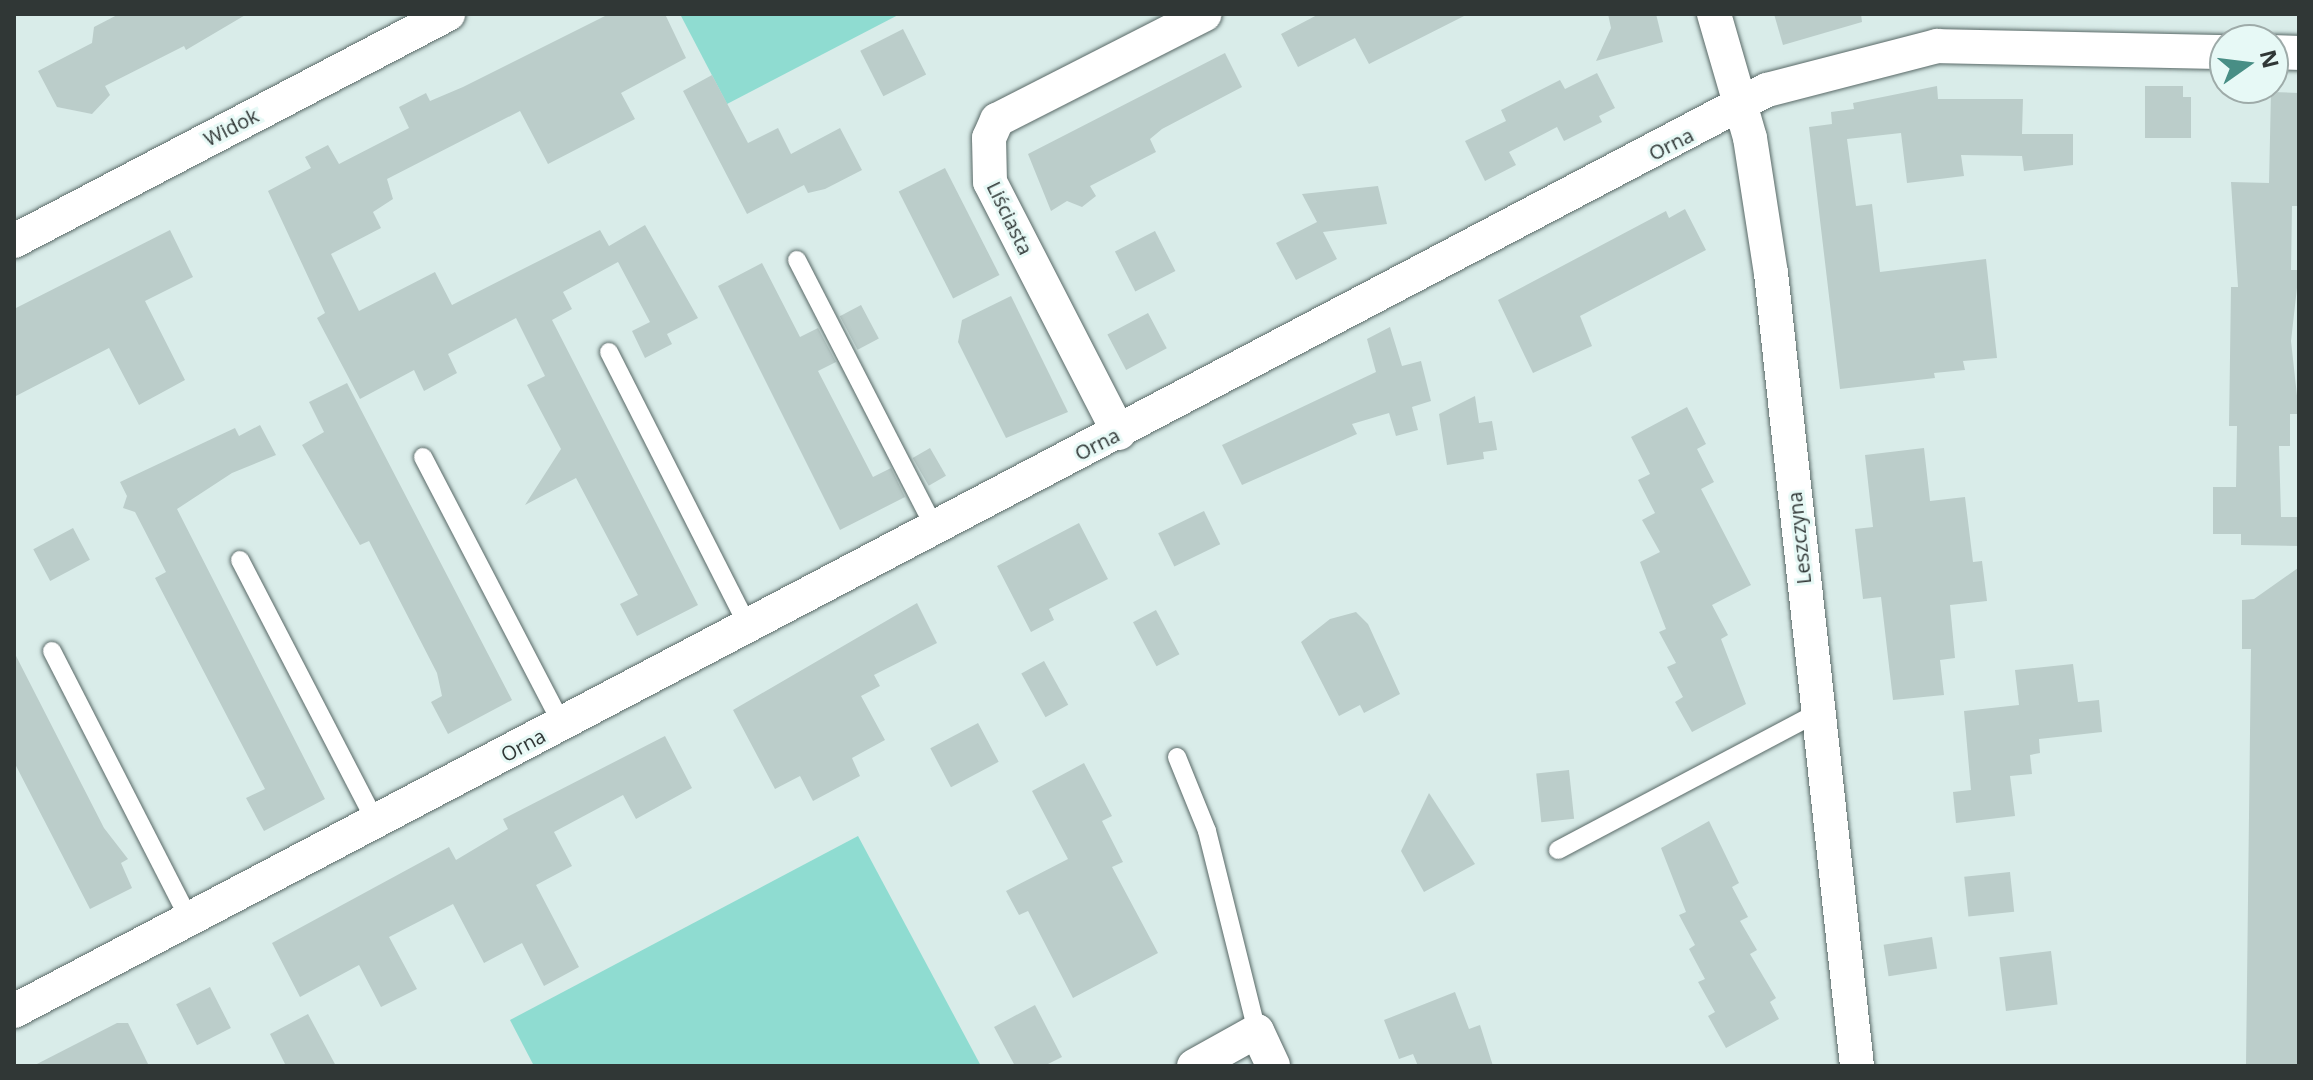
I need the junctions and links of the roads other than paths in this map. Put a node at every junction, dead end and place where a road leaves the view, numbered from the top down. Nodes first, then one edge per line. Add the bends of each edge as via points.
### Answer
1 (448, 14) edge
2 (1205, 14) edge
3 (1714, 14) edge
4 (2209, 52) edge
5 (1742, 108) junction
6 (14, 241) edge
7 (797, 260) dead end
8 (609, 352) dead end
9 (1119, 433) junction
10 (423, 457) dead end
11 (935, 528) junction
12 (240, 560) dead end
13 (748, 626) junction
14 (52, 651) dead end
15 (1817, 713) junction
16 (562, 724) junction
17 (1177, 757) dead end
18 (376, 822) junction
19 (1558, 850) dead end
20 (189, 919) junction
21 (14, 1011) edge
22 (1257, 1031) junction
23 (1194, 1066) edge
24 (1273, 1066) edge
25 (1857, 1066) edge

1 - 6 street, Widok
2 - 9 street, Liściasta via 997,120 989,138 990,182
3 - 5 street, Leszczyna
4 - 5 street, Orna via 1937,46 1767,90
5 - 9 street, Orna
5 - 15 street, Leszczyna via 1771,273
7 - 11 lane
8 - 13 lane
9 - 11 street, Orna
10 - 16 lane
11 - 13 street, Orna
12 - 18 lane
13 - 16 street, Orna
14 - 20 lane
15 - 19 lane
15 - 25 street, Leszczyna
16 - 18 street, Orna
17 - 22 lane via 1207,831
18 - 20 street, Orna
20 - 21 street, Orna
22 - 23 street
22 - 24 street

